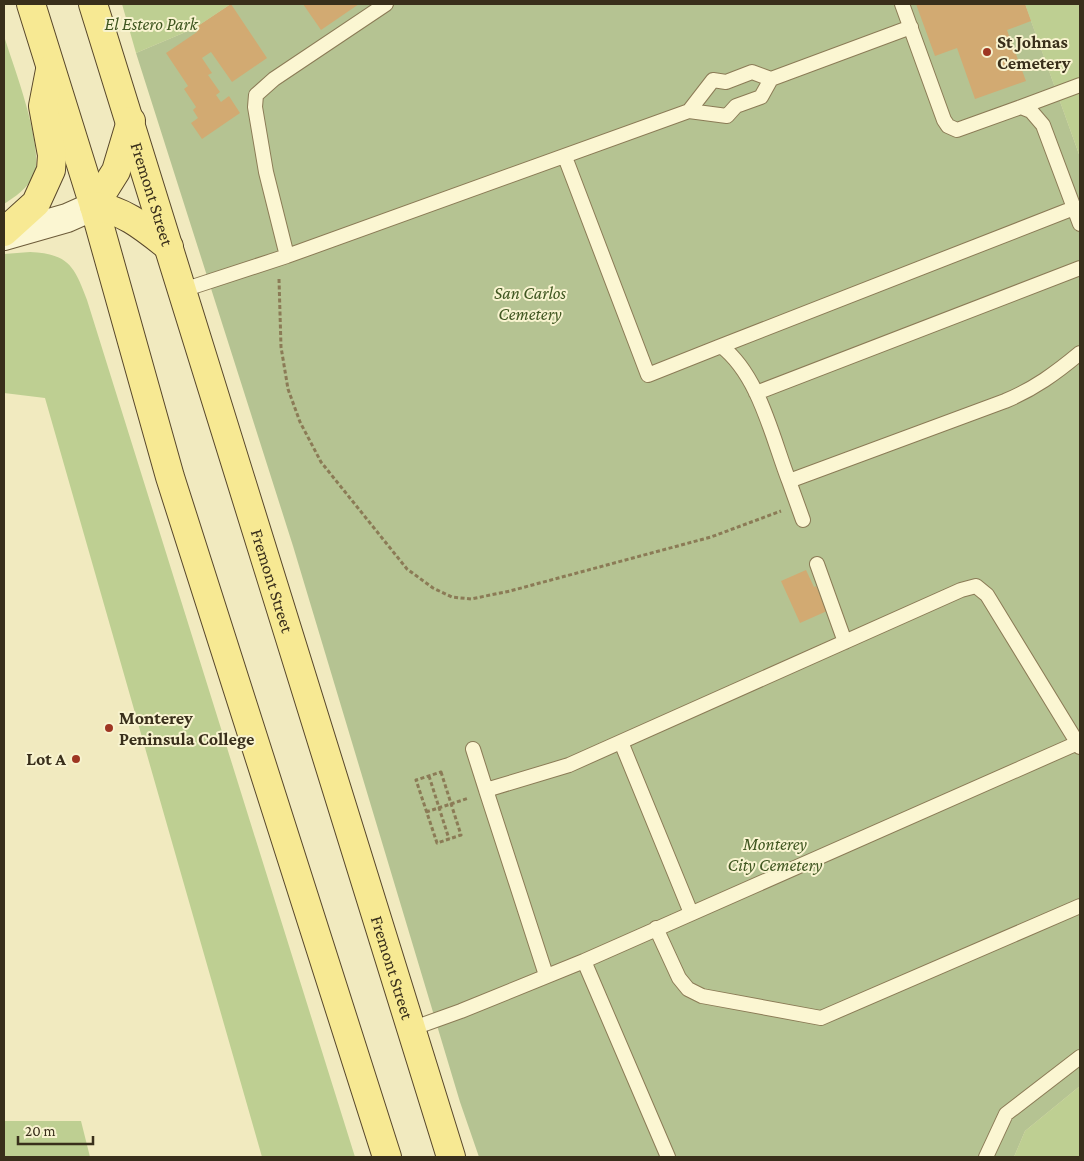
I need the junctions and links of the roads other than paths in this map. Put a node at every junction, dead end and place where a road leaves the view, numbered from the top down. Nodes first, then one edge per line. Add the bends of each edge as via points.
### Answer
1 (31, 4) edge
2 (94, 4) edge
3 (386, 4) edge
4 (902, 4) edge
5 (910, 27) junction
6 (51, 66) junction
7 (771, 79) junction
8 (1080, 85) edge
9 (1021, 107) junction
10 (689, 111) junction
11 (131, 121) junction
12 (565, 157) junction
13 (94, 206) junction
14 (1074, 208) junction
15 (1080, 224) edge
16 (4, 232) edge
17 (4, 236) edge
18 (169, 246) junction
19 (284, 257) junction
20 (1080, 268) edge
21 (183, 290) junction
22 (721, 346) junction
23 (1080, 353) edge
24 (756, 393) junction
25 (789, 481) junction
26 (803, 520) dead end
27 (817, 564) dead end
28 (846, 642) junction
29 (621, 742) junction
30 (1080, 744) edge
31 (473, 749) dead end
32 (486, 791) junction
33 (1080, 906) edge
34 (691, 913) junction
35 (656, 928) junction
36 (584, 961) junction
37 (546, 975) junction
38 (411, 1029) junction
39 (1080, 1057) edge
40 (370, 1107) junction
41 (380, 1157) edge
42 (387, 1157) edge
43 (451, 1157) edge
44 (668, 1157) edge
45 (986, 1157) edge

1 - 6 main road
2 - 11 main road, Fremont Street
3 - 19 lane via 256,94 254,107
4 - 5 lane
5 - 7 lane
5 - 9 lane via 948,126 957,130
6 - 13 main road
6 - 16 main road via 43,106 52,155 51,170 36,203
7 - 10 lane via 762,97 736,106 727,116
7 - 10 lane via 752,72 726,82 713,80
8 - 9 lane
9 - 14 lane via 1031,111 1043,125
10 - 12 lane
11 - 13 main road via 116,171
11 - 18 main road, Fremont Street
12 - 19 lane
12 - 22 lane via 648,375
13 - 17 street via 67,218
13 - 18 main road via 112,208 129,217
13 - 40 main road via 170,477
14 - 15 lane
14 - 22 lane
18 - 21 main road, Fremont Street
19 - 21 lane
20 - 24 lane
21 - 38 main road, Fremont Street
22 - 24 lane via 742,366
23 - 25 lane via 1049,378 1005,402
24 - 25 lane
25 - 26 lane
27 - 28 lane
28 - 29 lane
28 - 30 lane via 976,586 988,595
29 - 32 lane via 569,765
29 - 34 lane
30 - 34 lane
31 - 32 lane
32 - 37 lane
33 - 35 lane via 821,1018 702,996 688,989 679,978
34 - 35 lane
35 - 36 lane
36 - 37 lane
36 - 44 lane
37 - 38 lane
38 - 43 main road, Fremont Street
39 - 45 lane via 1006,1114
40 - 41 main road
40 - 42 main road

